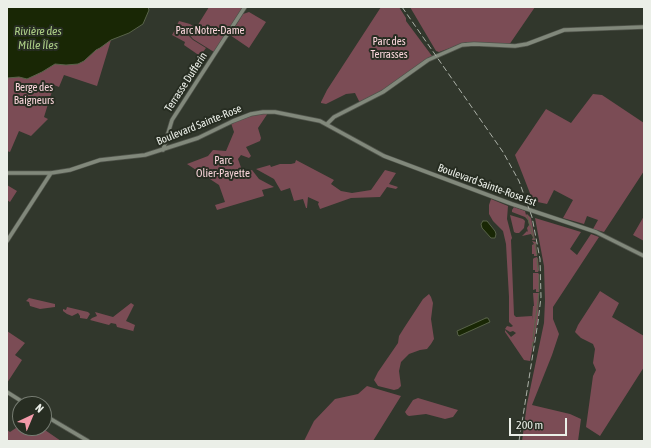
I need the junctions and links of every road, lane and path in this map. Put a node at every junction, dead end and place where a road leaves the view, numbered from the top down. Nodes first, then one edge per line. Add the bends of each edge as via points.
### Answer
1 (245, 7) edge
2 (644, 26) edge
3 (327, 124) junction
4 (162, 150) junction
5 (7, 173) edge
6 (51, 173) junction
7 (7, 241) edge
8 (644, 256) edge
9 (52, 420) edge
10 (88, 441) edge

1 - 4 street, Terrasse Dufferin via 172,120
2 - 3 street via 566,30 515,46 461,45 437,55 382,93 334,117
3 - 4 street, Boulevard Sainte-Rose via 311,118 260,112
3 - 8 street, Boulevard Sainte-Rose Est via 384,156 517,206 596,232
4 - 6 street, Boulevard Sainte-Rose via 141,156 102,159 70,170
5 - 6 street, Boulevard Sainte-Rose
6 - 7 street
9 - 10 street

